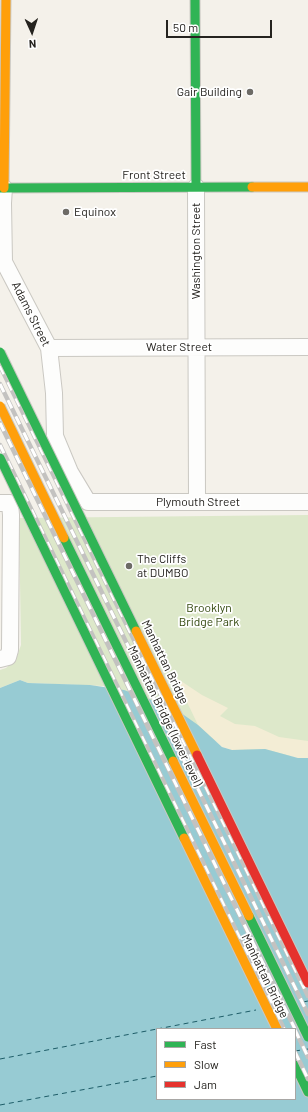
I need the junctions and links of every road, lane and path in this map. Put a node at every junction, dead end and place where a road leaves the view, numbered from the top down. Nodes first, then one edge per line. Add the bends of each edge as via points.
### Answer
1 (6, 0) edge
2 (195, 0) edge
3 (308, 187) edge
4 (2, 188) edge
5 (196, 188) junction
6 (196, 347) junction
7 (308, 347) edge
8 (49, 348) junction
9 (0, 352) edge
10 (0, 406) edge
11 (0, 458) edge
12 (88, 502) joint
13 (197, 502) junction
14 (308, 502) edge
15 (5, 503) edge
16 (4, 658) edge
17 (308, 983) edge
18 (277, 1028) edge
19 (308, 1037) edge
20 (296, 1067) edge
21 (308, 1092) edge

1 - 4 main road, Adams Street
2 - 5 main road, Washington Street
3 - 5 main road, Front Street
4 - 5 main road, Front Street
4 - 8 street, Adams Street via 4,262
5 - 6 street, Washington Street
6 - 7 street, Water Street
6 - 8 street, Water Street
6 - 13 street, Washington Street
8 - 12 street, Adams Street via 55,436 70,472
9 - 17 main road, Manhattan Bridge, bridge
10 - 19 main road, Manhattan Bridge (lower level), bridge
11 - 18 main road, Manhattan Bridge, bridge
12 - 13 street, Plymouth Street
13 - 14 street, Plymouth Street
15 - 16 street via 10,645
20 - 21 main road

